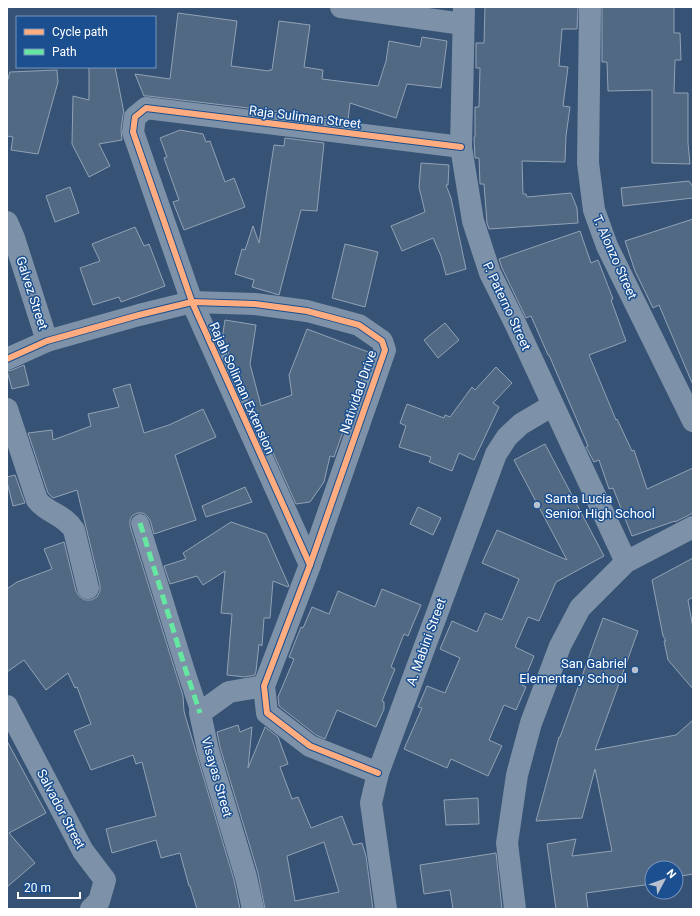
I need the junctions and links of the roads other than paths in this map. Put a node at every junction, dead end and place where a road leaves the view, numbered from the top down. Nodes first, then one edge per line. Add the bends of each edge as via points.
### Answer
1 (341, 7) edge
2 (590, 7) edge
3 (464, 15) edge
4 (146, 108) joint
5 (461, 147) junction
6 (7, 222) edge
7 (192, 302) junction
8 (47, 342) junction
9 (7, 358) edge
10 (553, 405) junction
11 (7, 409) edge
12 (693, 421) edge
13 (140, 523) dead end
14 (693, 527) edge
15 (626, 562) junction
16 (310, 565) junction
17 (88, 588) dead end
18 (264, 686) junction
19 (7, 706) edge
20 (200, 713) junction
21 (378, 773) junction
22 (91, 909) edge
23 (252, 909) edge
24 (386, 909) edge
25 (515, 909) edge

1 - 3 street
2 - 12 street, T. Alonzo Street via 588,163 594,210 607,246
3 - 5 street, P. Paterno Street
4 - 5 street, Raja Suliman Street
4 - 7 street, Rajah Soliman Extension via 135,117 132,132
5 - 10 street, P. Paterno Street via 473,221 490,273
6 - 8 street, Galvez Street
7 - 8 street, Natividad Drive
7 - 16 street, Rajah Soliman Extension
7 - 16 street, Natividad Drive via 255,304 307,312 359,325 382,341 385,350
8 - 9 street, Natividad Drive
10 - 15 street, P. Paterno Street
10 - 21 street, A. Mabini Street via 521,424 506,437 496,454
11 - 17 street via 37,500 66,520 74,530
13 - 20 street
14 - 15 street
15 - 25 street via 580,608 560,646 531,723 517,775 507,843
16 - 18 street, Natividad Drive
18 - 20 street via 229,692
18 - 21 street via 267,713 310,746
19 - 22 street, Salvador Street via 83,851 105,880 99,901
20 - 23 street, Visayas Street via 208,750 246,877
21 - 24 street, A. Mabini Street via 371,803

